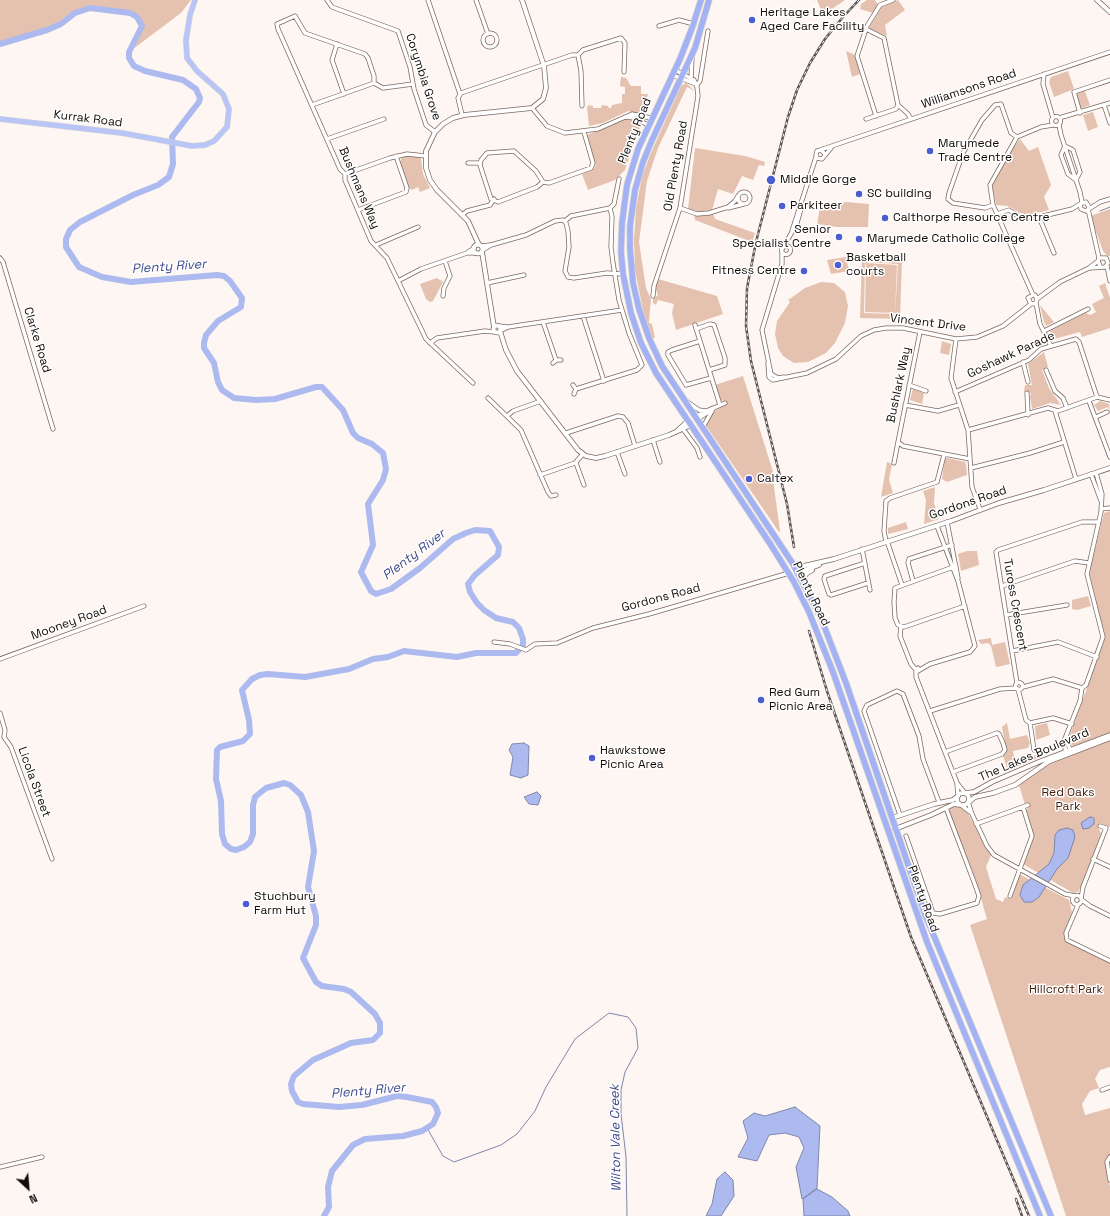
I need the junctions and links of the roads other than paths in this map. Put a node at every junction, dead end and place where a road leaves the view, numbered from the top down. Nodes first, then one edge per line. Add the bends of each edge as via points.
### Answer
1 (195, 0) edge
2 (327, 0) edge
3 (428, 0) edge
4 (476, 0) edge
5 (522, 0) edge
6 (701, 0) edge
7 (710, 0) edge
8 (893, 0) edge
9 (1098, 0) edge
10 (1110, 9) edge
11 (1110, 12) edge
12 (694, 24) junction
13 (659, 26) dead end
14 (866, 29) junction
15 (708, 31) dead end
16 (488, 34) dead end
17 (337, 44) junction
18 (693, 51) junction
19 (1110, 52) edge
20 (578, 56) junction
21 (543, 65) junction
22 (624, 72) dead end
23 (673, 73) junction
24 (1044, 74) junction
25 (682, 76) junction
26 (1036, 77) junction
27 (692, 79) junction
28 (1110, 80) edge
29 (374, 83) junction
30 (413, 84) junction
31 (696, 84) junction
32 (1044, 84) junction
33 (344, 94) junction
34 (460, 94) junction
35 (1110, 103) edge
36 (312, 105) junction
37 (898, 105) junction
38 (1104, 105) junction
39 (582, 106) dead end
40 (533, 108) junction
41 (1080, 113) junction
42 (463, 115) junction
43 (876, 116) junction
44 (624, 117) junction
45 (651, 118) junction
46 (662, 118) junction
47 (0, 119) edge
48 (384, 119) dead end
49 (866, 119) dead end
50 (911, 119) junction
51 (1056, 121) junction
52 (1110, 123) edge
53 (648, 125) junction
54 (435, 132) junction
55 (584, 132) junction
56 (1016, 137) junction
57 (328, 139) junction
58 (834, 146) junction
59 (1065, 146) junction
60 (820, 150) junction
61 (825, 154) junction
62 (396, 156) junction
63 (426, 156) junction
64 (816, 157) junction
65 (821, 160) junction
66 (468, 163) dead end
67 (480, 163) junction
68 (812, 169) junction
69 (345, 174) junction
70 (619, 179) dead end
71 (1076, 180) junction
72 (543, 182) junction
73 (1080, 192) junction
74 (738, 196) junction
75 (802, 199) junction
76 (1110, 199) edge
77 (493, 200) junction
78 (1087, 202) junction
79 (1100, 202) junction
80 (1081, 203) junction
81 (745, 204) junction
82 (993, 205) junction
83 (610, 208) junction
84 (680, 208) junction
85 (725, 208) junction
86 (1089, 208) junction
87 (1072, 209) junction
88 (358, 210) junction
89 (1082, 210) junction
90 (997, 214) junction
91 (463, 216) junction
92 (1039, 217) junction
93 (1089, 220) junction
94 (565, 221) junction
95 (418, 227) dead end
96 (792, 230) junction
97 (790, 236) junction
98 (376, 245) junction
99 (790, 248) junction
100 (478, 249) junction
101 (782, 249) junction
102 (1054, 253) dead end
103 (789, 254) junction
104 (0, 258) edge
105 (1103, 258) edge
106 (445, 261) junction
107 (1108, 263) edge
108 (782, 264) junction
109 (1101, 267) junction
110 (1089, 268) junction
111 (623, 271) junction
112 (614, 272) junction
113 (524, 275) dead end
114 (1109, 279) edge
115 (398, 281) junction
116 (487, 282) junction
117 (443, 296) dead end
118 (653, 296) dead end
119 (1033, 299) junction
120 (1088, 309) dead end
121 (622, 310) junction
122 (582, 316) junction
123 (543, 322) junction
124 (497, 329) junction
125 (1044, 331) junction
126 (920, 332) junction
127 (956, 339) junction
128 (700, 341) junction
129 (430, 343) junction
130 (1051, 346) junction
131 (561, 360) dead end
132 (1023, 362) junction
133 (709, 370) junction
134 (1046, 370) dead end
135 (711, 378) junction
136 (604, 381) junction
137 (1028, 382) dead end
138 (473, 384) dead end
139 (573, 385) dead end
140 (909, 385) junction
141 (926, 390) dead end
142 (955, 392) junction
143 (1027, 393) dead end
144 (488, 398) dead end
145 (1097, 398) junction
146 (685, 400) junction
147 (1110, 400) edge
148 (541, 401) junction
149 (1089, 401) junction
150 (725, 403) dead end
151 (720, 405) junction
152 (905, 405) junction
153 (959, 405) junction
154 (1067, 408) junction
155 (713, 409) junction
156 (706, 411) junction
157 (1055, 411) junction
158 (1107, 412) dead end
159 (1028, 415) junction
160 (507, 416) junction
161 (697, 418) junction
162 (1096, 418) junction
163 (689, 423) junction
164 (703, 427) junction
165 (682, 428) junction
166 (53, 429) dead end
167 (968, 430) junction
168 (566, 434) junction
169 (653, 440) junction
170 (899, 442) junction
171 (1064, 442) junction
172 (636, 446) junction
173 (617, 452) junction
174 (582, 454) junction
175 (944, 455) junction
176 (700, 457) dead end
177 (1110, 457) edge
178 (970, 459) junction
179 (576, 462) junction
180 (660, 462) dead end
181 (894, 464) dead end
182 (971, 468) junction
183 (1110, 468) edge
184 (625, 474) dead end
185 (1094, 474) junction
186 (540, 475) junction
187 (1076, 479) junction
188 (584, 485) dead end
189 (556, 495) dead end
190 (1110, 508) edge
191 (980, 509) junction
192 (1101, 509) junction
193 (947, 522) junction
194 (1099, 522) junction
195 (937, 526) junction
196 (887, 542) junction
197 (952, 545) junction
198 (944, 547) junction
199 (862, 549) junction
200 (832, 559) junction
201 (865, 563) junction
202 (1088, 563) junction
203 (954, 567) junction
204 (797, 571) junction
205 (789, 574) junction
206 (802, 581) junction
207 (913, 581) junction
208 (868, 583) junction
209 (902, 585) junction
210 (1002, 586) junction
211 (870, 590) dead end
212 (1067, 605) dead end
213 (144, 606) dead end
214 (965, 606) junction
215 (1006, 615) junction
216 (901, 627) junction
217 (494, 642) dead end
218 (1012, 651) junction
219 (1097, 657) junction
220 (0, 659) edge
221 (917, 670) junction
222 (1019, 686) junction
223 (1082, 688) junction
224 (930, 711) junction
225 (0, 713) edge
226 (1030, 723) junction
227 (1072, 724) junction
228 (1110, 735) edge
229 (4, 737) junction
230 (1110, 738) edge
231 (0, 740) edge
232 (1034, 750) dead end
233 (946, 752) junction
234 (1068, 752) junction
235 (1020, 771) junction
236 (953, 772) junction
237 (1028, 776) junction
238 (957, 783) junction
239 (966, 793) junction
240 (958, 796) junction
241 (939, 802) junction
242 (968, 802) junction
243 (961, 805) junction
244 (1028, 805) dead end
245 (1023, 807) junction
246 (946, 808) junction
247 (972, 814) junction
248 (900, 815) junction
249 (892, 818) junction
250 (884, 821) junction
251 (976, 824) junction
252 (1100, 826) dead end
253 (895, 829) junction
254 (887, 831) junction
255 (898, 836) junction
256 (906, 836) dead end
257 (910, 844) junction
258 (52, 859) dead end
259 (1093, 860) junction
260 (1110, 867) edge
261 (1020, 869) junction
262 (1083, 887) junction
263 (1065, 894) junction
264 (1010, 896) dead end
265 (1076, 896) junction
266 (1073, 902) junction
267 (1080, 902) junction
268 (1073, 916) junction
269 (1110, 916) edge
270 (1110, 961) edge
271 (1110, 1087) edge
272 (1101, 1090) dead end
273 (42, 1157) dead end
274 (1110, 1157) edge
275 (0, 1167) edge
276 (1110, 1180) edge
277 (1040, 1216) edge
278 (1051, 1216) edge

1 - 47 main road, Kurrak Road via 186,40 187,58 197,71 223,94 229,106 230,116 225,131 214,141 201,146 185,145 97,129
2 - 30 street, Corymbia Grove via 332,7 397,31 410,67
3 - 34 street
4 - 16 street
5 - 21 street
6 - 12 highway, Plenty Road
7 - 18 highway, Plenty Road
8 - 14 street via 880,5
9 - 10 street
9 - 11 street
12 - 13 street via 679,20
12 - 23 highway, Plenty Road
14 - 37 street via 884,38
14 - 43 street via 857,56
15 - 31 street, Old Plenty Road via 700,81
17 - 29 street via 367,57
17 - 33 street via 332,60
17 - 36 street, Bushmans Way via 305,33 294,16 278,23 278,29
18 - 25 highway, Plenty Road
18 - 27 street
19 - 24 street, Williamsons Road
20 - 21 street via 574,54
20 - 22 street via 583,50 621,38 625,43
20 - 39 street via 581,66
21 - 34 street
21 - 40 street via 545,92
23 - 25 street
23 - 45 highway, Plenty Road
24 - 26 street, Williamsons Road
24 - 32 street
25 - 27 street
25 - 31 street
25 - 46 highway, Plenty Road
26 - 32 street
26 - 50 street, Williamsons Road
27 - 31 street
28 - 41 street via 1074,92
29 - 30 street via 383,88
29 - 33 street
30 - 54 street, Corymbia Grove via 426,124
31 - 84 street, Old Plenty Road via 698,96
32 - 51 street
33 - 36 street
34 - 42 street via 458,100
35 - 38 street
36 - 57 street, Bushmans Way
37 - 43 street via 896,109
37 - 50 street
38 - 41 street
38 - 52 street
40 - 42 street
40 - 55 street via 539,118 552,129 561,132
41 - 51 street
42 - 54 street via 448,121
43 - 49 street
44 - 45 street via 632,114
44 - 53 street
44 - 55 street via 601,129
45 - 53 highway, Plenty Road
46 - 53 highway
46 - 146 highway, Plenty Road via 643,162 635,190 630,226 630,260 639,309 649,338 662,366
48 - 57 street
50 - 58 street, Williamsons Road
51 - 56 street
51 - 59 street
53 - 111 highway, Plenty Road via 633,163 626,192 621,235
54 - 63 street
55 - 72 street via 593,167 549,183
56 - 82 street via 990,185
56 - 82 street via 1011,133 1001,104 995,105 982,120 963,153 948,193 948,199 953,203 985,208
57 - 69 street, Bushmans Way via 340,169
58 - 60 street, Williamsons Road
58 - 61 street, Williamsons Road
59 - 71 street
59 - 71 street via 1073,150 1080,172
60 - 61 street
60 - 64 street via 816,152
61 - 65 street
62 - 63 street via 410,153
62 - 69 street
62 - 88 street via 406,192
63 - 91 street via 428,173 433,185
64 - 65 street
64 - 68 street
65 - 68 street
66 - 67 street
67 - 72 street via 487,153 514,151 536,171
67 - 77 street
68 - 75 street
69 - 88 street, Bushmans Way via 345,180
70 - 83 street via 614,204
71 - 73 street
72 - 77 street via 537,187
73 - 78 street
73 - 80 street
74 - 81 street via 739,202
74 - 81 street via 742,192 749,194 750,199
74 - 85 street
75 - 96 street
75 - 96 street via 800,217
76 - 79 street
77 - 91 street
78 - 79 street
78 - 80 street
78 - 86 street
79 - 86 street
80 - 87 street
80 - 89 street
81 - 85 street
82 - 90 street
83 - 94 street via 571,216
83 - 112 street
84 - 85 street via 699,214
84 - 118 street, Old Plenty Road
86 - 89 street
86 - 93 street
87 - 89 street
87 - 92 street
88 - 98 street, Bushmans Way via 371,241
89 - 93 street
90 - 92 street via 1010,210 1021,218
90 - 119 street
91 - 100 street via 469,223
92 - 102 street
93 - 105 street
94 - 100 street via 558,220
94 - 112 street via 569,237 565,271 567,276 574,278
95 - 98 street
96 - 97 street
97 - 99 street
97 - 101 street
98 - 115 street, Bushmans Way via 387,258
99 - 101 street via 787,246
99 - 103 street
100 - 106 street
100 - 116 street
101 - 103 street via 785,254
101 - 108 street
103 - 108 street
104 - 166 street, Clarke Road
105 - 107 street
105 - 109 street
105 - 110 street, Vincent Drive
106 - 115 street
106 - 117 street via 450,276
107 - 109 street, Vincent Drive
107 - 114 street
108 - 126 street, Vincent Drive via 762,327 773,378 790,377 824,366 858,338 874,330 897,327
109 - 110 street, Vincent Drive
109 - 114 street
110 - 119 street, Vincent Drive
111 - 112 street
111 - 163 highway, Plenty Road via 631,313 648,357
112 - 121 street
113 - 116 street
115 - 129 street, Bushmans Way
116 - 124 street
119 - 125 street
119 - 127 street, Vincent Drive via 996,330 977,337
120 - 125 street
121 - 122 street
121 - 136 street via 642,365 637,370
122 - 123 street
122 - 136 street
123 - 124 street
123 - 131 street via 554,362
124 - 129 street via 437,338
124 - 148 street via 513,364
125 - 130 street
126 - 127 street, Vincent Drive
126 - 140 street, Bushlark Way
127 - 142 street via 951,378
128 - 133 street
128 - 133 street via 695,327 714,325 726,361 725,365
128 - 135 street via 671,350 668,354 686,385
129 - 138 street, Bushmans Way
130 - 132 street, Goshawk Parade via 1041,349
130 - 145 street, Goshawk Parade via 1076,339 1079,342
132 - 137 street
132 - 142 street, Goshawk Parade
133 - 135 street
134 - 154 street via 1055,391 1063,398
135 - 151 street
136 - 139 street via 575,391
140 - 141 street
140 - 152 street, Bushlark Way
142 - 153 street
143 - 159 street
144 - 160 street
145 - 147 street
145 - 149 street
146 - 156 street
146 - 161 highway, Plenty Road
148 - 160 street via 513,411
148 - 168 street
149 - 154 street
149 - 162 street
150 - 151 street
151 - 155 street
152 - 153 street via 942,412
152 - 170 street, Bushlark Way
153 - 167 street
154 - 157 street
155 - 156 street
155 - 161 street
155 - 164 street
156 - 161 street
157 - 159 street via 1048,408
157 - 171 street
158 - 162 street
159 - 167 street
160 - 186 street via 521,430
161 - 163 highway
161 - 164 highway, Plenty Road
162 - 177 street
163 - 165 street
163 - 205 highway, Plenty Road
164 - 204 highway, Plenty Road
165 - 169 street
165 - 176 street via 697,448
167 - 178 street
168 - 172 street via 618,416 627,421
168 - 174 street
169 - 172 street
169 - 180 street
170 - 175 street
170 - 181 street, Bushlark Way
171 - 182 street
171 - 187 street
172 - 173 street
173 - 174 street via 598,458
173 - 184 street
174 - 179 street
175 - 178 street
175 - 196 street via 937,482 886,501 884,531
178 - 182 street
179 - 186 street
179 - 188 street
182 - 191 street via 972,487
183 - 185 street, Gordons Road
185 - 187 street, Gordons Road
185 - 192 street via 1102,494
186 - 189 street via 550,494
187 - 191 street, Gordons Road
190 - 192 street
191 - 193 street, Gordons Road
192 - 194 street
193 - 195 street, Gordons Road
193 - 197 street
194 - 202 street
194 - 210 street, Tuross Crescent via 1082,522 998,550 996,555
195 - 196 street, Gordons Road
195 - 198 street
196 - 199 street, Gordons Road
196 - 209 street
197 - 198 street
197 - 203 street
198 - 203 street
198 - 207 street via 909,559
199 - 200 street, Gordons Road
199 - 201 street
200 - 204 street, Gordons Road
200 - 206 street via 809,572
201 - 208 street
201 - 208 street via 825,576 824,579 828,594 831,595
202 - 210 street via 1075,561
202 - 219 street via 1087,574 1103,638
203 - 207 street
203 - 214 street
204 - 205 highway, Gordons Road
204 - 206 highway, Plenty Road
205 - 217 street, Gordons Road via 593,628 557,643 534,644 526,650
205 - 250 highway, Plenty Road via 824,647
206 - 249 highway, Plenty Road via 834,650
207 - 209 street
208 - 211 street
209 - 216 street via 895,588 894,602 896,621
210 - 215 street, Tuross Crescent
212 - 215 street
213 - 220 street, Mooney Road
214 - 216 street
214 - 221 street via 973,648
215 - 218 street, Tuross Crescent
216 - 221 street via 900,636 911,664
218 - 219 street via 1058,642
218 - 222 street, Tuross Crescent
219 - 223 street via 1086,685
221 - 224 street via 916,677
222 - 223 street via 1058,679
222 - 224 street
222 - 226 street, Tuross Crescent via 1026,720
223 - 227 street via 1083,694
224 - 233 street
225 - 229 street, Licola Street via 5,730
226 - 227 street via 1053,718
226 - 232 street, Tuross Crescent
227 - 234 street via 1064,743
228 - 234 street, The Lakes Boulevard
229 - 231 street
229 - 258 street, Licola Street via 11,746
230 - 234 street, The Lakes Boulevard
233 - 236 street
233 - 236 street via 997,733 1003,743 1005,750 1002,754
234 - 235 street, The Lakes Boulevard
234 - 237 street, The Lakes Boulevard via 1044,764
235 - 237 street via 1027,772
235 - 239 street, The Lakes Boulevard via 974,792
236 - 238 street
237 - 242 street, The Lakes Boulevard via 1015,785 975,797
238 - 239 street
238 - 240 street
239 - 240 street via 960,793
239 - 242 street via 969,796
240 - 241 street via 953,800
240 - 243 street via 957,800
241 - 246 street
241 - 248 street
241 - 248 street via 903,694 894,692 864,707
242 - 243 street
242 - 247 street
243 - 246 street via 954,804
243 - 247 street
244 - 245 street
245 - 251 street
245 - 261 street via 1032,836
246 - 253 street
246 - 257 street, Plenty Road via 972,875 979,899 975,904 935,914
247 - 251 street
248 - 249 street
249 - 250 highway
249 - 253 highway, Plenty Road
250 - 254 highway, Plenty Road
251 - 261 street via 985,842 995,853
252 - 259 street via 1106,828
253 - 254 highway
253 - 255 highway, Plenty Road
254 - 277 highway, Plenty Road via 927,942
255 - 257 street
255 - 278 highway, Plenty Road via 939,950
256 - 257 street, Plenty Road
259 - 260 street
259 - 262 street
261 - 263 street
261 - 264 street
262 - 265 street
262 - 267 street
263 - 265 street
263 - 266 street
265 - 266 street
265 - 267 street
266 - 267 street
266 - 268 street
267 - 268 street
267 - 269 street
268 - 270 street via 1068,941
271 - 272 street
273 - 275 street
274 - 276 street via 1107,1162

